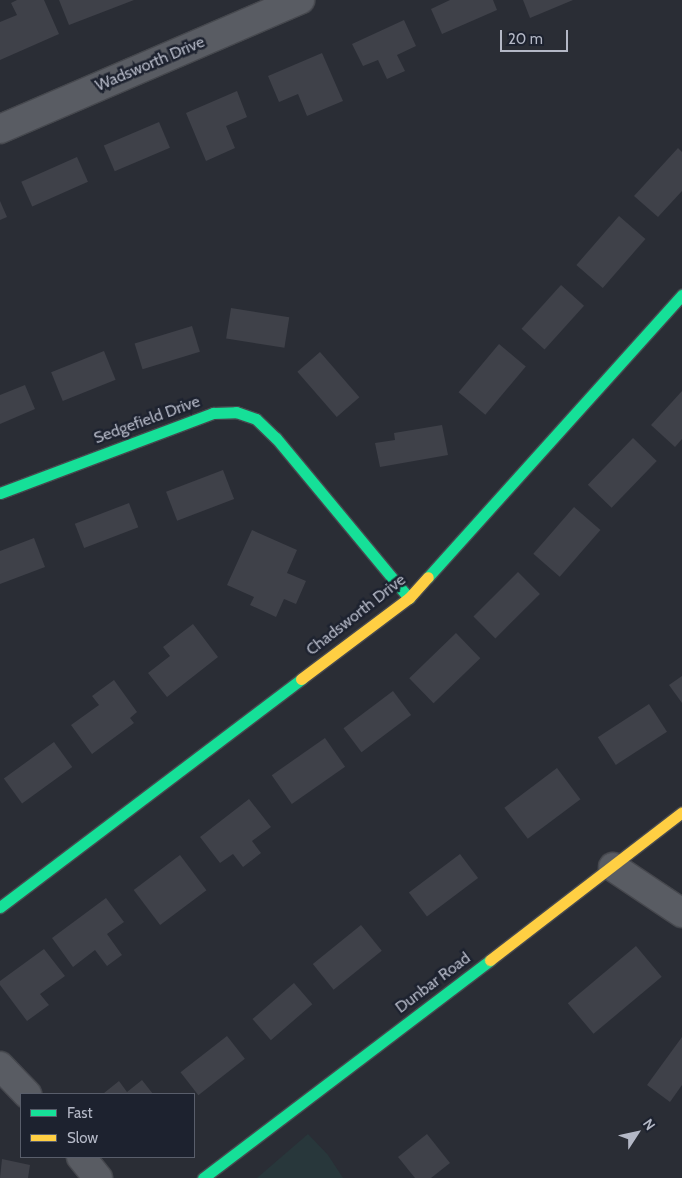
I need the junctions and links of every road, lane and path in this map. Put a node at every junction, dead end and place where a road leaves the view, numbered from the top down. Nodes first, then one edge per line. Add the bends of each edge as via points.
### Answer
1 (300, 0) edge
2 (0, 129) edge
3 (682, 295) edge
4 (0, 493) edge
5 (409, 598) junction
6 (682, 812) edge
7 (613, 867) junction
8 (0, 907) edge
9 (682, 913) edge
10 (0, 1066) edge
11 (26, 1093) edge
12 (82, 1158) edge
13 (98, 1178) edge
14 (203, 1178) edge

1 - 2 street, Wadsworth Drive
3 - 5 street, Chadsworth Drive
4 - 5 street, Sedgefield Drive via 213,413 236,412 256,419 276,438
5 - 8 street, Chadsworth Drive
6 - 7 street, Dunbar Road
7 - 9 street
7 - 14 street, Dunbar Road
10 - 11 street
12 - 13 street

